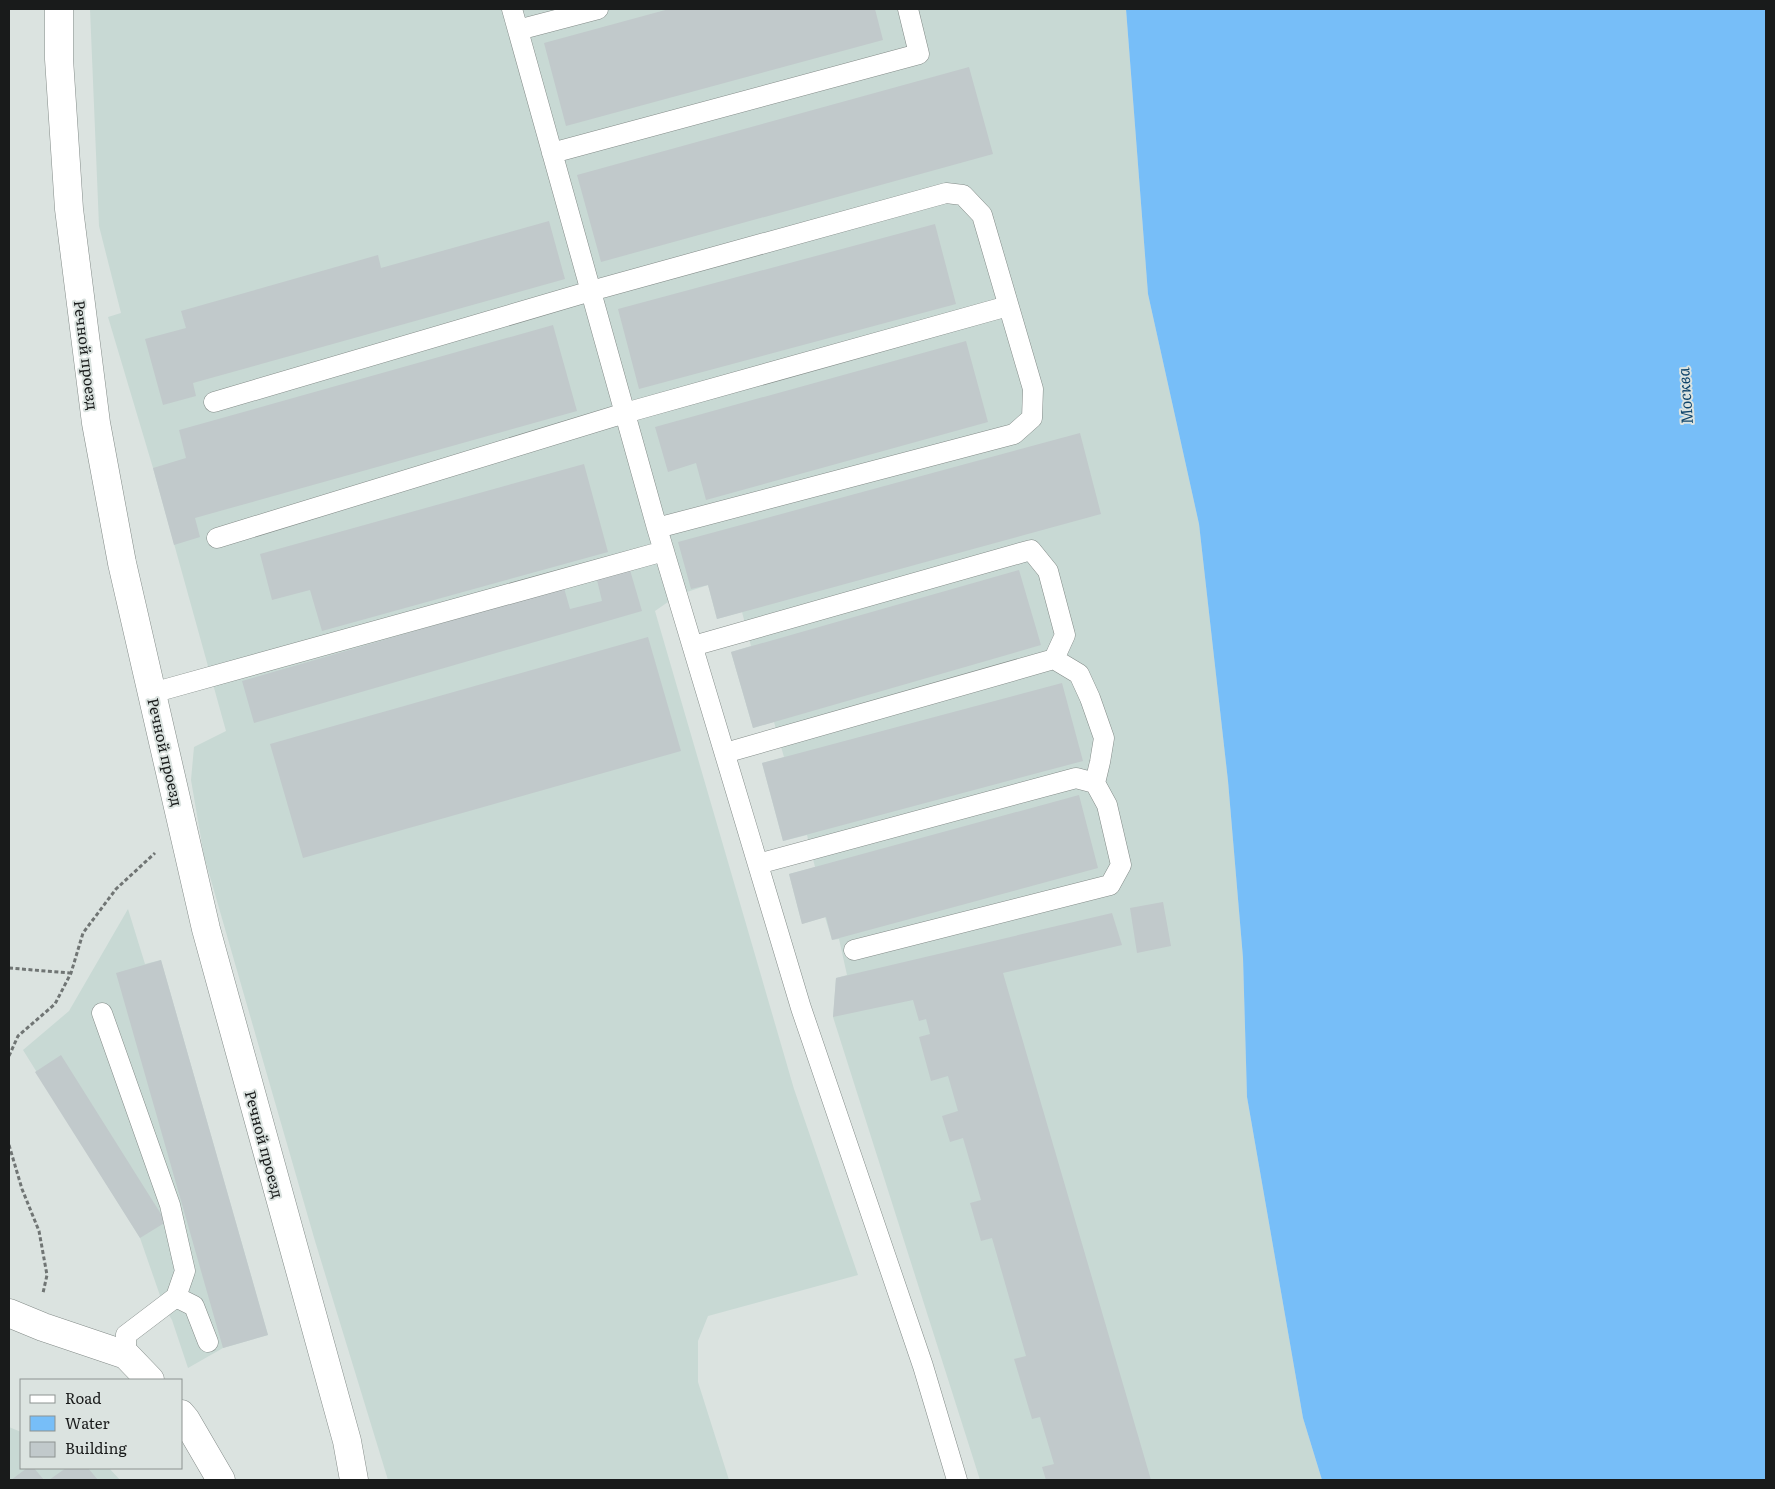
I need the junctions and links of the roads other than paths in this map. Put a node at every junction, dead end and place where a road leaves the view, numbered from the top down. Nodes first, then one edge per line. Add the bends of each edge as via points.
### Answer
1 (59, 9) edge
2 (512, 9) edge
3 (598, 9) edge
4 (908, 9) edge
5 (518, 30) junction
6 (552, 153) junction
7 (591, 291) junction
8 (1008, 306) junction
9 (214, 402) dead end
10 (625, 413) junction
11 (657, 528) junction
12 (218, 538) dead end
13 (664, 551) junction
14 (692, 646) junction
15 (1054, 659) junction
16 (152, 693) junction
17 (724, 753) junction
18 (1095, 783) junction
19 (758, 864) junction
20 (854, 950) dead end
21 (102, 1013) dead end
22 (176, 1297) junction
23 (9, 1312) edge
24 (208, 1342) dead end
25 (126, 1355) junction
26 (149, 1379) edge
27 (182, 1415) edge
28 (221, 1480) edge
29 (354, 1480) edge
30 (957, 1480) edge

1 - 16 street, Речной проезд via 69,209 96,423 122,562
2 - 5 lane
3 - 5 lane
4 - 6 lane via 919,54
5 - 6 lane
6 - 7 lane
7 - 8 lane via 946,193 963,195 982,215
7 - 9 lane
7 - 10 lane
8 - 10 lane
8 - 11 lane via 1033,389 1032,418 1014,434
10 - 11 lane
10 - 12 lane
11 - 13 lane
13 - 14 lane
13 - 16 lane
14 - 15 lane via 1031,550 1048,571 1065,635
14 - 17 lane
15 - 17 lane
15 - 18 lane via 1079,674 1104,738
16 - 29 street, Речной проезд via 206,929 347,1440
17 - 19 lane
18 - 19 lane via 1076,778
18 - 20 lane via 1106,805 1121,865 1110,886
19 - 30 lane via 801,1008 923,1366
21 - 22 lane via 170,1205 186,1271
22 - 24 lane via 194,1306
22 - 25 lane via 126,1335
23 - 25 street
25 - 26 street
27 - 28 street

